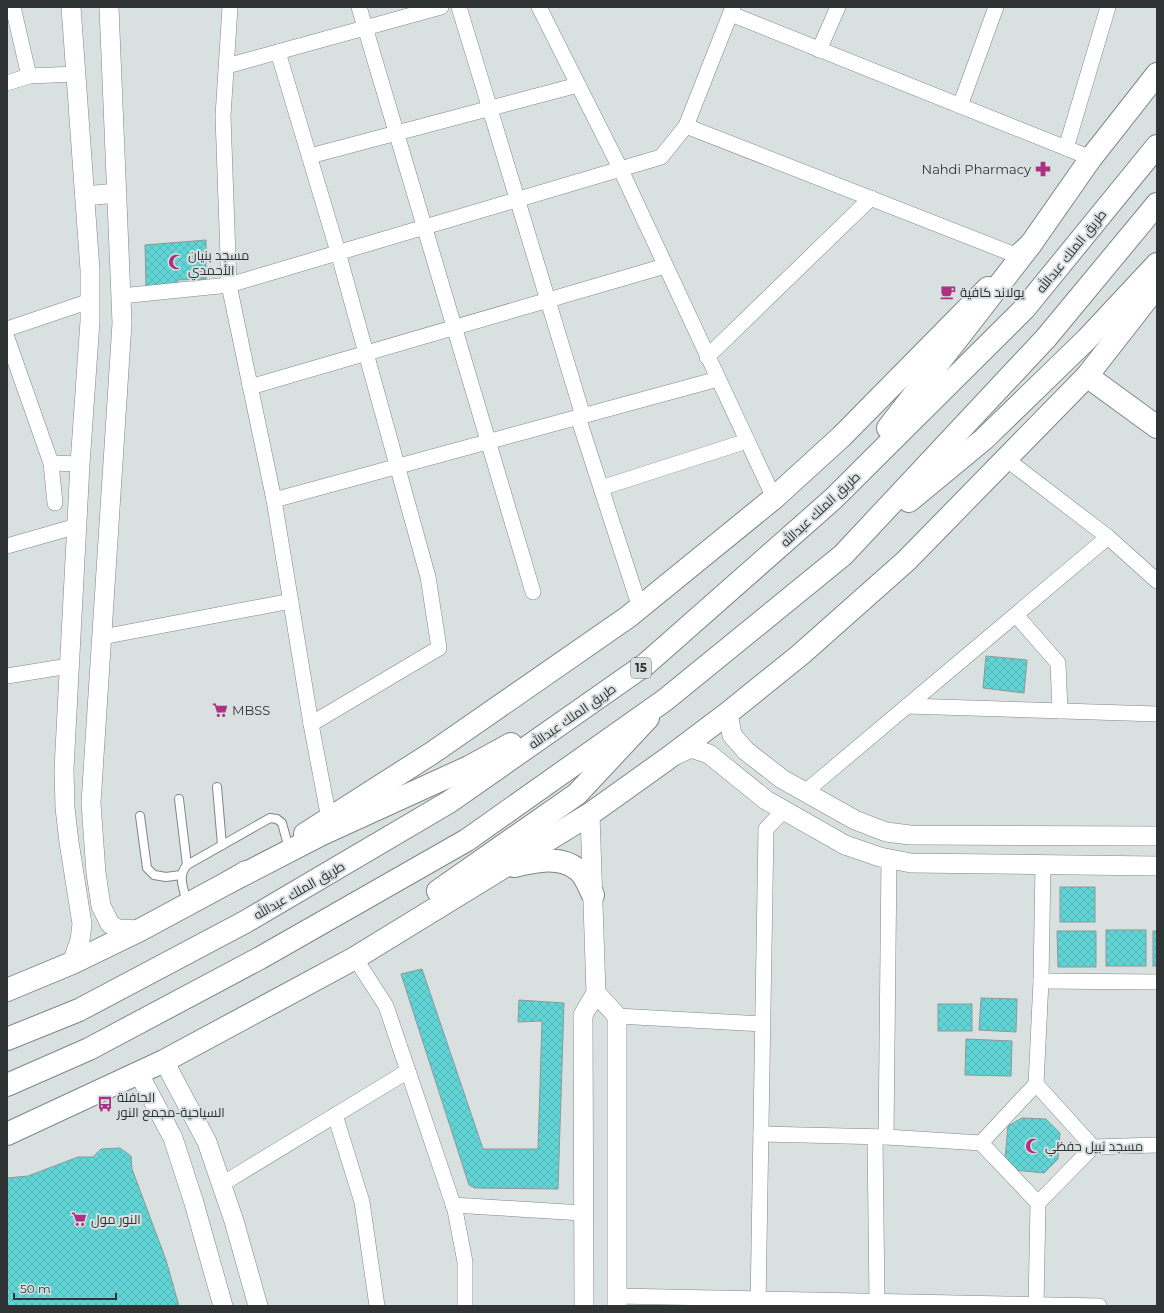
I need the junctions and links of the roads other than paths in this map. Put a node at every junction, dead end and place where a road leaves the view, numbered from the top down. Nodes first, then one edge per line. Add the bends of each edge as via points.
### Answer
1 (13, 7) edge
2 (71, 7) edge
3 (109, 7) edge
4 (230, 7) edge
5 (359, 7) edge
6 (441, 7) edge
7 (459, 7) edge
8 (539, 7) edge
9 (838, 7) edge
10 (996, 7) edge
11 (1108, 7) edge
12 (732, 11) edge
13 (366, 28) junction
14 (819, 50) junction
15 (278, 52) junction
16 (226, 66) junction
17 (76, 74) junction
18 (1157, 74) edge
19 (28, 76) junction
20 (7, 83) edge
21 (578, 85) junction
22 (960, 106) junction
23 (490, 109) junction
24 (686, 126) junction
25 (397, 133) junction
26 (1157, 146) edge
27 (1066, 148) junction
28 (310, 156) junction
29 (1090, 158) junction
30 (620, 168) junction
31 (117, 193) junction
32 (85, 196) junction
33 (871, 198) junction
34 (517, 199) junction
35 (1157, 204) edge
36 (425, 226) junction
37 (1024, 250) junction
38 (338, 252) junction
39 (1157, 264) edge
40 (665, 266) junction
41 (228, 285) junction
42 (1157, 286) edge
43 (121, 296) junction
44 (548, 300) junction
45 (90, 301) junction
46 (455, 328) junction
47 (7, 329) edge
48 (7, 338) edge
49 (366, 353) junction
50 (707, 357) junction
51 (1087, 376) junction
52 (718, 379) junction
53 (250, 387) junction
54 (581, 416) junction
55 (1157, 427) edge
56 (488, 441) junction
57 (747, 441) junction
58 (1006, 459) junction
59 (51, 463) junction
60 (80, 464) junction
61 (397, 466) junction
62 (601, 488) junction
63 (774, 498) junction
64 (833, 499) junction
65 (274, 500) junction
66 (55, 503) dead end
67 (77, 526) junction
68 (1108, 537) junction
69 (7, 546) edge
70 (843, 554) junction
71 (1157, 581) edge
72 (533, 592) dead end
73 (291, 601) junction
74 (640, 608) junction
75 (1016, 615) junction
76 (102, 637) junction
77 (646, 664) junction
78 (69, 666) junction
79 (7, 676) edge
80 (665, 700) junction
81 (907, 706) junction
82 (1060, 711) junction
83 (728, 712) junction
84 (1157, 714) edge
85 (311, 724) junction
86 (667, 758) junction
87 (217, 787) dead end
88 (805, 792) junction
89 (179, 799) dead end
90 (784, 810) junction
91 (590, 814) junction
92 (140, 816) dead end
93 (329, 819) junction
94 (94, 834) junction
95 (68, 836) junction
96 (1157, 836) edge
97 (222, 845) junction
98 (288, 845) junction
99 (889, 859) junction
100 (187, 865) junction
101 (1043, 865) junction
102 (1157, 866) edge
103 (502, 868) junction
104 (181, 876) junction
105 (229, 882) junction
106 (593, 895) junction
107 (188, 904) junction
108 (140, 930) junction
109 (355, 958) junction
110 (72, 963) junction
111 (1041, 981) junction
112 (1157, 982) edge
113 (7, 990) edge
114 (596, 993) junction
115 (7, 1002) edge
116 (617, 1016) junction
117 (763, 1024) junction
118 (7, 1040) edge
119 (164, 1061) junction
120 (408, 1071) junction
121 (139, 1074) junction
122 (1036, 1084) junction
123 (7, 1085) edge
124 (335, 1115) junction
125 (7, 1134) edge
126 (761, 1134) junction
127 (880, 1137) junction
128 (981, 1143) junction
129 (1157, 1145) edge
130 (1093, 1147) junction
131 (222, 1184) junction
132 (1038, 1203) junction
133 (453, 1205) junction
134 (583, 1213) junction
135 (617, 1301) edge
136 (758, 1302) edge
137 (877, 1302) junction
138 (1036, 1305) edge
139 (223, 1306) edge
140 (258, 1306) edge
141 (377, 1306) edge
142 (465, 1306) edge
143 (584, 1306) edge
144 (1099, 1306) edge

1 - 19 street
2 - 17 street
3 - 31 street
4 - 16 street
5 - 13 street
6 - 13 street
7 - 23 street
8 - 21 street
9 - 14 street
10 - 22 street
11 - 27 street
12 - 14 street
12 - 24 street
13 - 15 street
13 - 25 street
14 - 22 street
15 - 16 street
15 - 28 street
16 - 41 street via 223,116
17 - 19 street
17 - 32 street
18 - 29 main road
19 - 20 street
21 - 23 street
21 - 30 street
22 - 27 street
23 - 25 street
23 - 34 street
24 - 30 street via 662,157
24 - 33 street
25 - 28 street
25 - 36 street
26 - 64 main road, طريق الملك عبدالله / 15 via 1025,308
27 - 29 street
28 - 38 street
29 - 37 main road
30 - 34 street
30 - 40 street
31 - 32 street
31 - 43 street
32 - 45 street
33 - 37 street
33 - 50 street
34 - 36 street
34 - 44 street
35 - 70 main road via 1046,338
36 - 38 street
36 - 46 street
37 - 63 main road via 841,437
37 - 64 main road
38 - 41 street
38 - 49 street
39 - 70 main road via 1087,339 984,439
40 - 44 street
40 - 50 street
41 - 43 street
41 - 53 street
42 - 51 main road
43 - 76 street via 122,323
44 - 46 street
44 - 54 street
45 - 47 street
45 - 60 street
46 - 49 street
46 - 56 street
48 - 59 street
49 - 53 street
49 - 61 street
50 - 52 street
51 - 55 main road
51 - 58 main road
52 - 54 street
52 - 57 street
53 - 65 street
54 - 56 street
54 - 62 street
56 - 61 street
56 - 72 street
57 - 62 street
57 - 63 street
58 - 68 street
58 - 83 main road via 906,561 800,654
59 - 60 street
59 - 66 street
60 - 67 street
61 - 65 street
61 - 85 street via 428,576 439,648
62 - 74 street
63 - 74 main road
64 - 77 main road, طريق الملك عبدالله / 15
65 - 73 street
67 - 69 street
67 - 78 street
68 - 71 street
68 - 75 street
70 - 80 main road
73 - 76 street
73 - 85 street
74 - 93 main road via 432,754
75 - 81 street
75 - 82 street via 1058,663
76 - 94 street via 91,803
77 - 105 main road via 469,767 322,834
77 - 118 main road, طريق الملك عبدالله / 15 via 436,810 224,933 80,1010
78 - 79 street
78 - 95 street via 64,769
80 - 109 main road via 577,794 389,923
80 - 123 main road via 466,840 260,958 89,1049
81 - 82 street
81 - 88 street
82 - 84 street
83 - 86 main road
83 - 88 street via 732,735 746,751 782,779
85 - 93 street
86 - 90 street via 691,748 709,754 766,800
86 - 91 main road
87 - 97 lane
88 - 90 street
88 - 96 street via 854,820 886,832 910,835
89 - 100 lane
90 - 99 street via 845,845
90 - 117 street via 766,829
91 - 103 main road
91 - 106 street
92 - 104 lane via 147,868 154,875
93 - 98 main road
94 - 95 street
94 - 108 street via 101,906 110,924 118,929
95 - 110 street via 82,924 80,940
97 - 98 lane via 270,818 282,823
97 - 100 lane
98 - 105 main road
99 - 101 street via 911,863
99 - 127 street
100 - 104 lane
101 - 102 street
101 - 111 street
103 - 106 main road via 538,861 566,862 580,871
103 - 109 main road
104 - 107 lane
105 - 107 main road
106 - 114 street
107 - 108 main road
108 - 110 main road
109 - 119 main road
109 - 120 street via 386,1006
110 - 113 main road
110 - 115 main road
111 - 112 street
111 - 122 street
114 - 116 street
114 - 134 street via 582,1015
116 - 117 street
116 - 135 street
117 - 126 street
119 - 121 main road
119 - 131 street via 208,1142
120 - 124 street
120 - 133 street
121 - 125 main road
121 - 139 street via 173,1138
122 - 128 street
122 - 130 street
124 - 131 street
124 - 141 street via 362,1202
126 - 127 street
126 - 136 street
127 - 128 street
127 - 137 street
128 - 132 street
129 - 130 street
130 - 132 street
131 - 140 street
132 - 138 street
133 - 134 street
133 - 142 street via 464,1262
134 - 143 street
135 - 136 street
136 - 137 street
137 - 138 street
138 - 144 street

